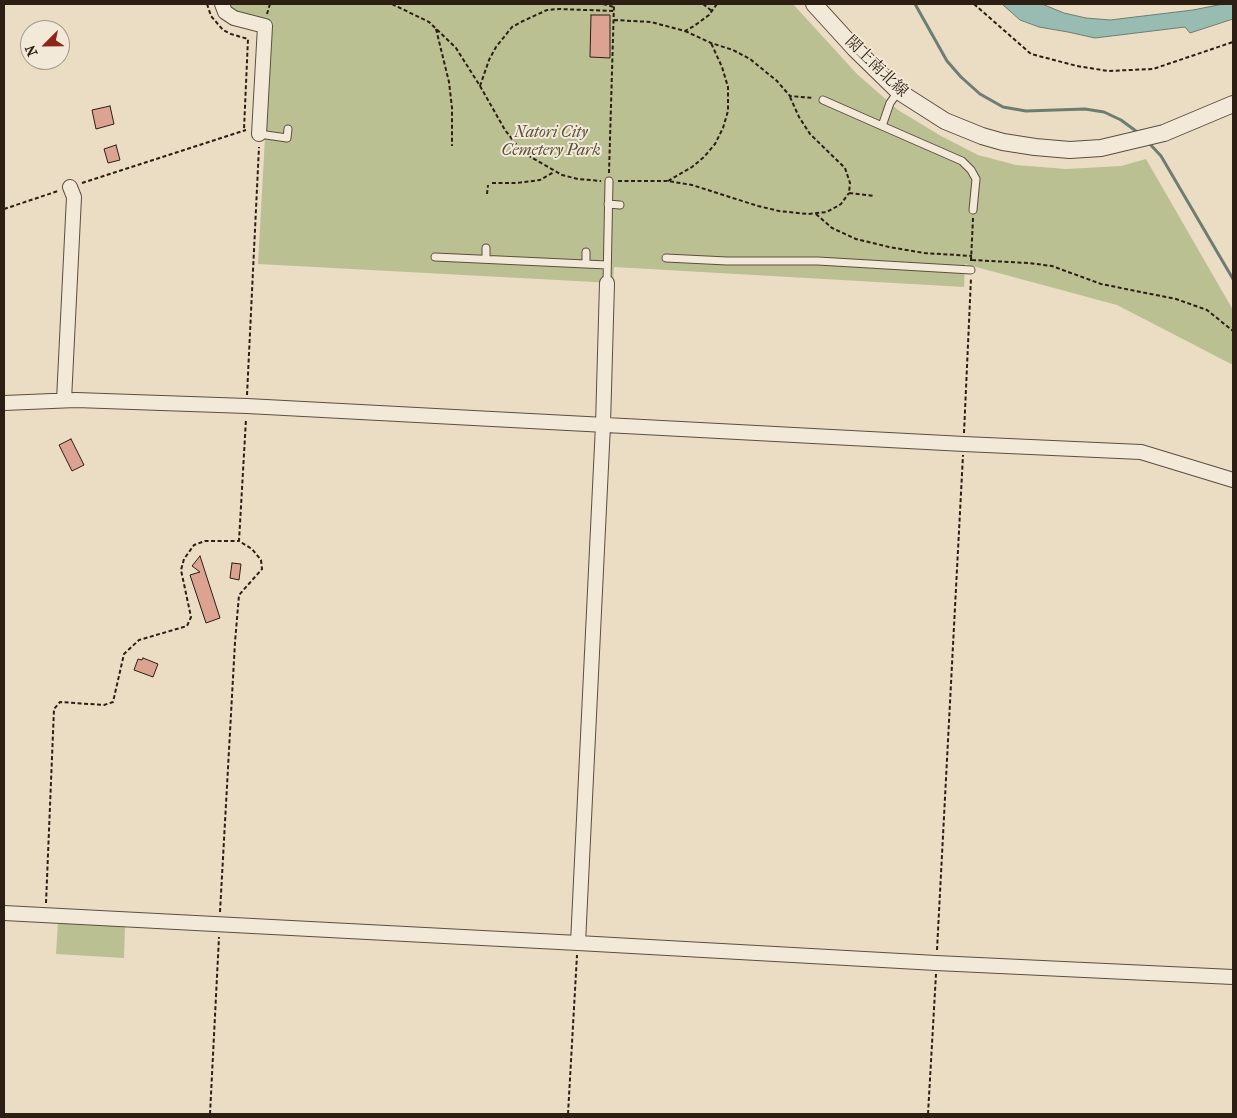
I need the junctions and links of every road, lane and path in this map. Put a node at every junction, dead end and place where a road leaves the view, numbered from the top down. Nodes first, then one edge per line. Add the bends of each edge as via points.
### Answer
1 (207, 4) edge
2 (222, 4) edge
3 (392, 4) edge
4 (603, 4) edge
5 (702, 4) edge
6 (717, 4) edge
7 (814, 4) edge
8 (974, 4) edge
9 (614, 5) edge
10 (614, 11) junction
11 (712, 11) junction
12 (614, 20) junction
13 (436, 29) junction
14 (685, 31) junction
15 (1233, 42) edge
16 (711, 43) junction
17 (480, 86) junction
18 (898, 91) junction
19 (790, 96) junction
20 (823, 100) joint
21 (1233, 104) edge
22 (882, 126) junction
23 (244, 129) junction
24 (288, 129) dead end
25 (259, 134) junction
26 (452, 146) dead end
27 (554, 172) junction
28 (609, 180) junction
29 (668, 181) junction
30 (492, 183) dead end
31 (488, 185) dead end
32 (70, 187) junction
33 (849, 193) junction
34 (487, 194) dead end
35 (875, 196) dead end
36 (608, 204) junction
37 (620, 205) dead end
38 (4, 209) edge
39 (973, 210) joint
40 (816, 213) junction
41 (486, 248) dead end
42 (586, 252) dead end
43 (972, 256) junction
44 (435, 257) dead end
45 (666, 258) dead end
46 (486, 259) junction
47 (971, 260) junction
48 (586, 264) junction
49 (607, 265) junction
50 (971, 270) junction
51 (606, 283) joint
52 (1233, 331) edge
53 (64, 400) junction
54 (4, 404) edge
55 (247, 406) junction
56 (603, 425) junction
57 (964, 444) junction
58 (1233, 480) edge
59 (239, 541) junction
60 (4, 912) edge
61 (45, 914) junction
62 (219, 924) junction
63 (578, 943) junction
64 (936, 964) junction
65 (1233, 977) edge
66 (210, 1114) edge
67 (568, 1114) edge
68 (928, 1114) edge

1 - 23 path via 211,16 223,30 248,39
2 - 25 street via 225,12 234,18 265,26
3 - 13 path
4 - 9 path
5 - 11 path
6 - 11 path
7 - 18 street, 閖上南北線
8 - 15 path via 1031,54 1108,71 1153,69
9 - 10 path
10 - 12 path
10 - 17 path via 547,10 512,27 496,47
11 - 14 path
12 - 14 path via 651,22
12 - 28 path
13 - 17 path via 456,48
13 - 26 path via 449,82
14 - 16 path
16 - 19 path via 750,59 771,75
16 - 29 path via 728,87 728,111 715,144 704,157
17 - 27 path via 504,130 515,143
18 - 21 street, 閖上南北線 via 945,121 974,134 1003,142 1070,150 1101,148 1164,133
18 - 22 lane
19 - 20 path
19 - 33 path via 810,134 845,168 850,183
20 - 22 lane
22 - 39 lane via 962,161 976,179
23 - 25 path
23 - 32 path
24 - 25 lane via 287,138
25 - 55 path
27 - 28 path via 578,179
27 - 30 path via 540,180
28 - 29 path
28 - 36 lane
29 - 40 path via 692,185 772,210
31 - 34 path
32 - 38 path
32 - 53 street via 74,197
33 - 35 path
33 - 40 path via 827,212
36 - 37 lane
36 - 49 lane
39 - 43 path
40 - 43 path via 832,228 856,238 924,253
41 - 46 lane
42 - 48 lane
43 - 47 path
44 - 46 lane
45 - 50 lane via 818,261
46 - 48 lane
47 - 50 path
47 - 52 path via 1052,266 1101,284 1176,299 1207,310
48 - 49 lane
49 - 51 lane
50 - 57 path
51 - 56 street
53 - 54 street
53 - 55 street
55 - 56 street
55 - 59 path
56 - 57 street
56 - 63 street
57 - 58 street via 1141,452
57 - 64 path
59 - 61 path via 205,541 194,545 180,570 191,617 186,626 139,640 124,654 113,702 104,705 60,702 54,708
59 - 62 path via 252,549 261,560 262,569 239,595
60 - 61 street
61 - 62 street
62 - 63 street
62 - 66 path
63 - 64 street
63 - 67 path
64 - 65 street
64 - 68 path

